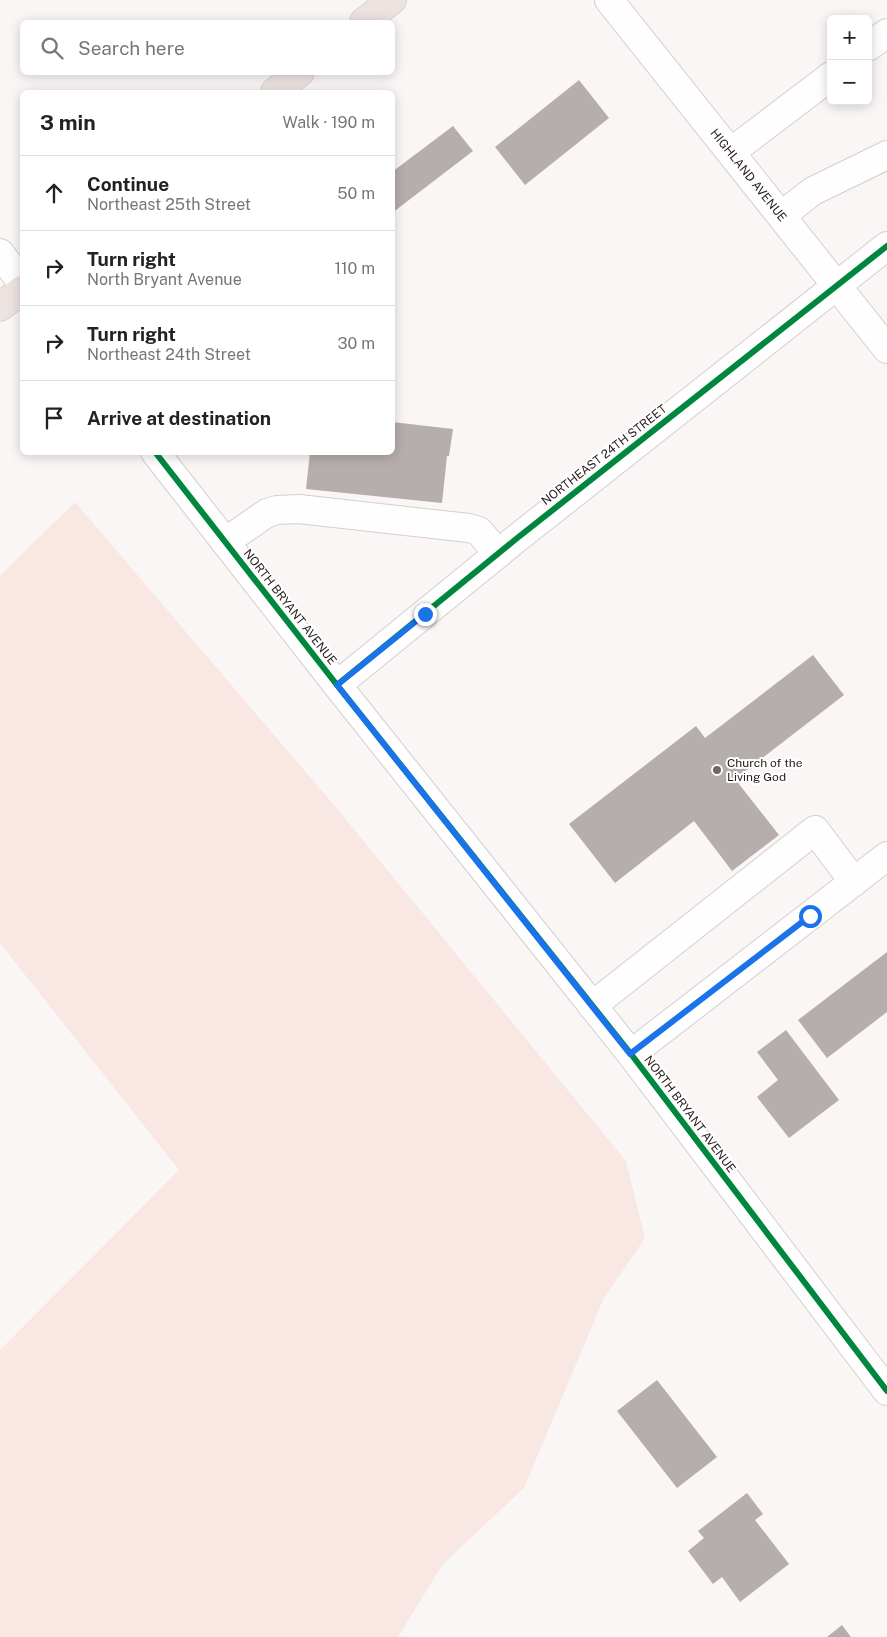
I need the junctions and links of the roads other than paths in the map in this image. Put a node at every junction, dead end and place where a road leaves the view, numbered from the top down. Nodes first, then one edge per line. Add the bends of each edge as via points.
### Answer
1 (392, 0) edge
2 (610, 0) edge
3 (367, 20) edge
4 (887, 33) edge
5 (872, 44) edge
6 (296, 75) edge
7 (827, 79) edge
8 (278, 90) edge
9 (731, 152) junction
10 (887, 155) edge
11 (782, 215) junction
12 (887, 246) edge
13 (0, 254) edge
14 (20, 280) edge
15 (837, 285) junction
16 (20, 292) edge
17 (0, 308) edge
18 (887, 349) edge
19 (167, 457) edge
20 (225, 542) junction
21 (498, 554) junction
22 (337, 685) junction
23 (887, 856) edge
24 (854, 882) junction
25 (592, 1006) junction
26 (630, 1054) junction
27 (887, 1391) edge

1 - 3 main road
2 - 9 street, HIGHLAND AVENUE
4 - 5 street
6 - 8 main road
7 - 9 street
9 - 11 street, HIGHLAND AVENUE
10 - 11 street via 813,191
11 - 15 street, HIGHLAND AVENUE
12 - 15 street, NORTHEAST 24TH STREET
13 - 14 street
15 - 18 street, HIGHLAND AVENUE
15 - 21 street, NORTHEAST 24TH STREET
16 - 17 main road
19 - 20 street, NORTH BRYANT AVENUE
20 - 21 street via 267,513 299,509 469,528 479,531
20 - 22 street, NORTH BRYANT AVENUE
21 - 22 street, NORTHEAST 24TH STREET
22 - 25 street, NORTH BRYANT AVENUE
23 - 24 street
24 - 25 street via 815,830
24 - 26 street
25 - 26 street, NORTH BRYANT AVENUE
26 - 27 street, NORTH BRYANT AVENUE

